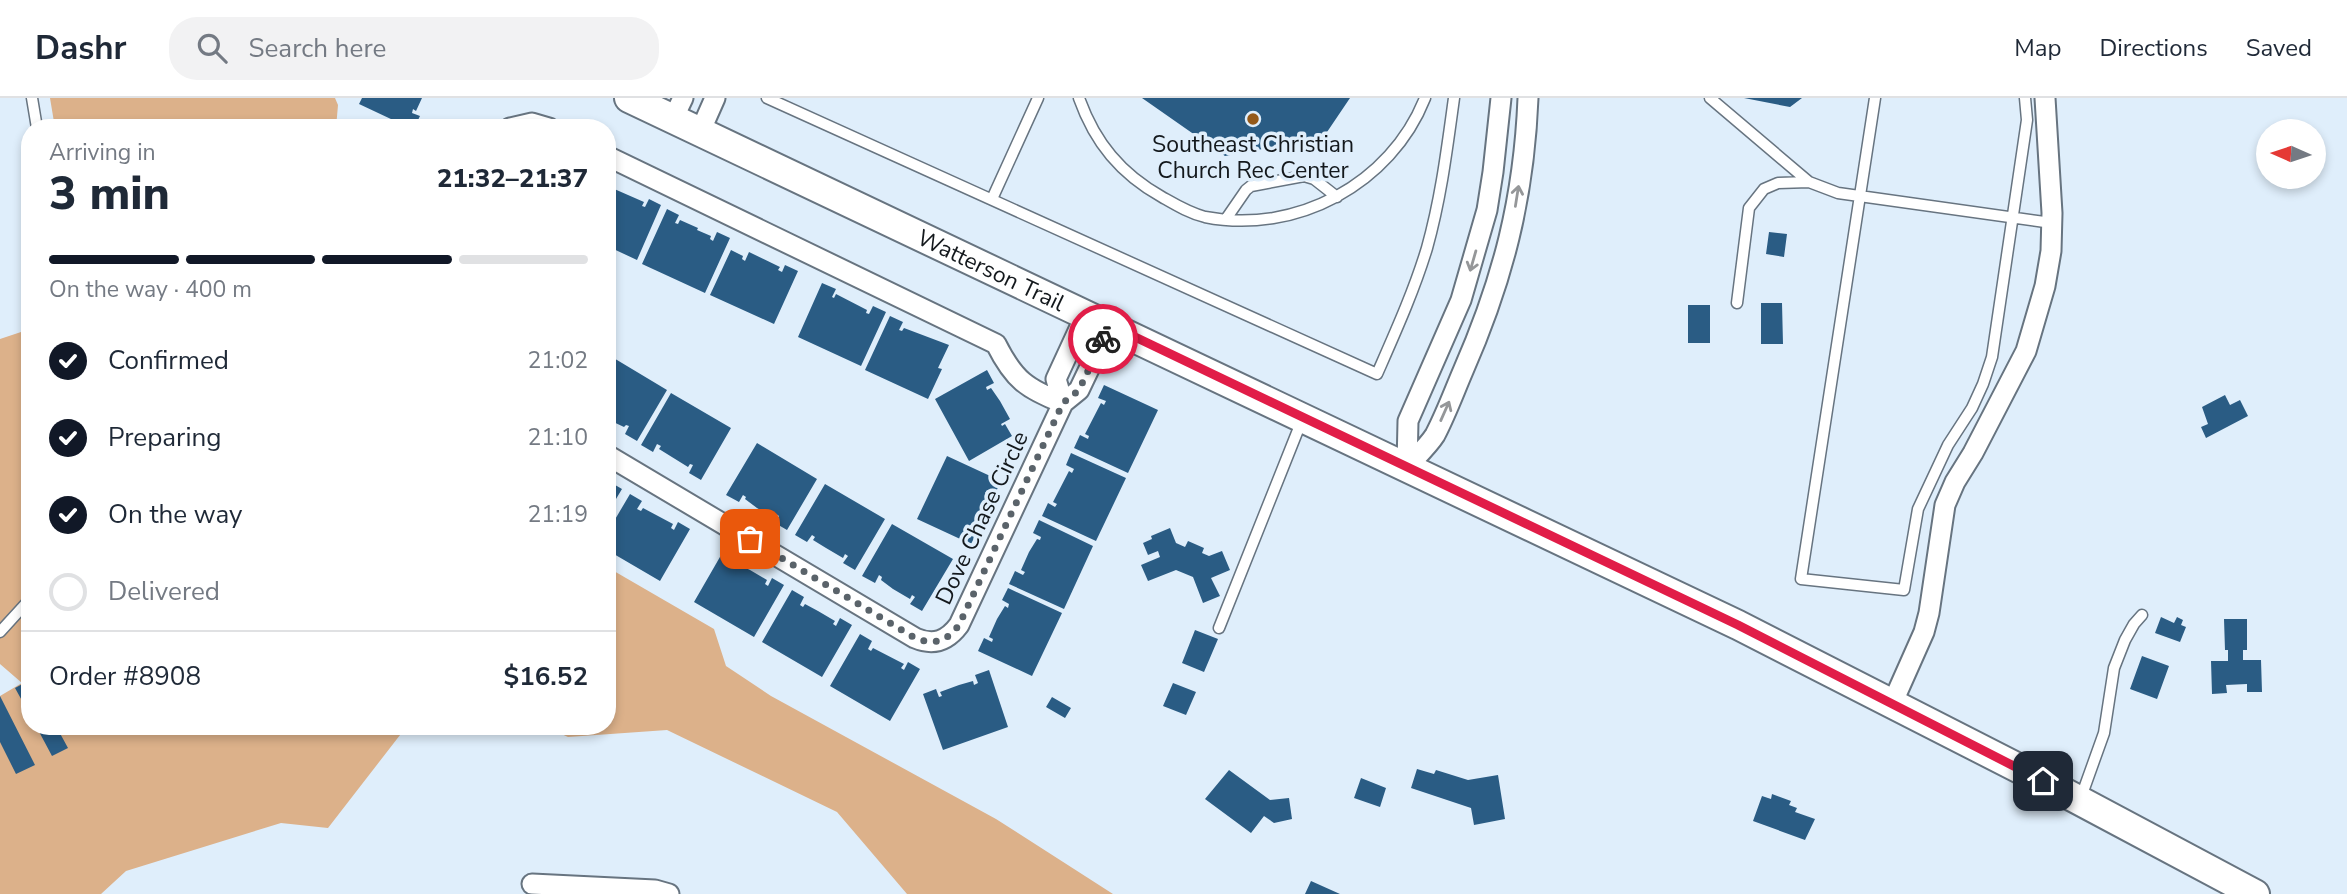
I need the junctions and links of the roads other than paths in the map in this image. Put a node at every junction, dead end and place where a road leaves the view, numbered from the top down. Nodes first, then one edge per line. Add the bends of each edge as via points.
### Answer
1 (32, 98) edge
2 (629, 98) edge
3 (715, 98) edge
4 (767, 98) edge
5 (1038, 98) edge
6 (1079, 98) edge
7 (1425, 98) edge
8 (1454, 98) edge
9 (1501, 98) edge
10 (1528, 98) edge
11 (1710, 98) edge
12 (1875, 98) edge
13 (2025, 98) edge
14 (2045, 98) edge
15 (678, 108) edge
16 (36, 119) edge
17 (700, 132) junction
18 (616, 160) edge
19 (1809, 182) junction
20 (1860, 196) junction
21 (1338, 197) junction
22 (992, 199) junction
23 (2014, 218) junction
24 (1226, 219) junction
25 (2052, 223) junction
26 (1737, 303) dead end
27 (1098, 320) junction
28 (1063, 403) junction
29 (1303, 417) junction
30 (616, 460) edge
31 (1407, 467) junction
32 (21, 609) edge
33 (2143, 615) dead end
34 (1219, 628) dead end
35 (0, 632) edge
36 (1892, 704) junction
37 (2079, 800) junction
38 (532, 884) dead end
39 (2246, 892) edge
40 (669, 894) edge

1 - 16 lane
2 - 15 main road, Watterson Trail
3 - 17 street
4 - 22 lane
5 - 22 lane
6 - 24 lane via 1086,119 1109,155 1138,183 1183,209
7 - 21 lane via 1398,146 1373,173
8 - 22 lane via 1447,161 1426,250 1377,374
9 -> 31 street via 1487,210 1461,300 1408,421
31 -> 10 street via 1434,437 1499,278 1511,235
11 - 19 lane
12 - 20 lane
13 - 23 lane via 2027,120
14 - 25 street
15 - 17 main road, Watterson Trail
17 - 27 main road, Watterson Trail
18 - 28 street via 996,344 1024,385
19 - 20 lane
19 - 26 lane via 1778,183 1765,189 1749,208
20 - 23 lane
20 - 23 lane via 1801,579 1904,590 1918,509 1948,445 1972,408 1992,357
21 - 24 lane via 1289,215
21 - 24 lane via 1304,176 1251,186
23 - 25 lane
25 - 36 street via 2045,286 2026,351 1945,505 1924,632
27 - 28 street, Dove Chase Circle via 1079,390
27 - 28 street, Dove Chase Circle via 1056,379
27 - 29 main road, Watterson Trail
28 - 30 street, Dove Chase Circle via 959,625 939,642 915,638
29 - 31 main road, Watterson Trail
29 - 34 lane
31 - 36 main road, Watterson Trail
32 - 35 lane
33 - 37 lane via 2125,640 2114,668 2105,733
36 - 37 main road, Watterson Trail
37 - 39 main road, Watterson Trail
38 - 40 street

